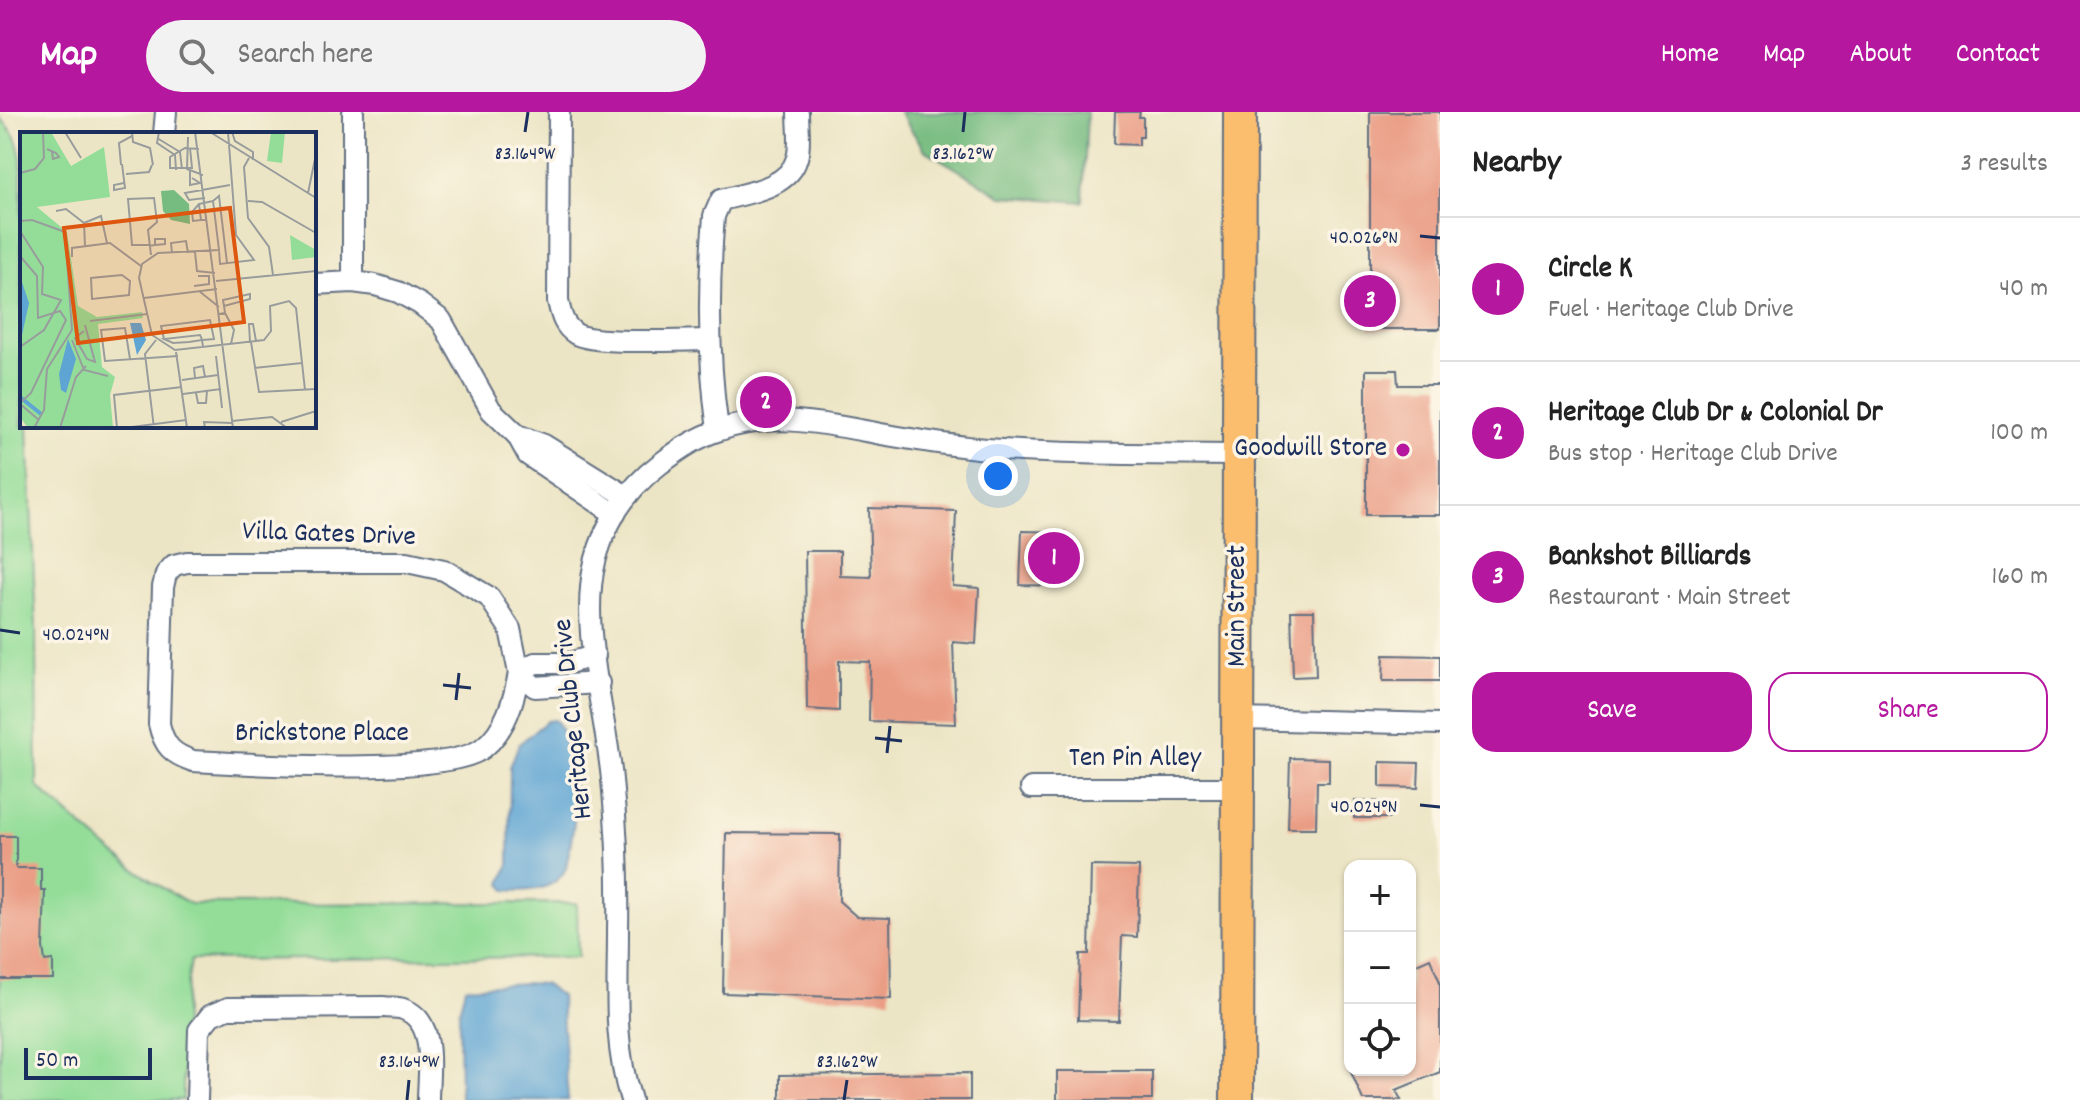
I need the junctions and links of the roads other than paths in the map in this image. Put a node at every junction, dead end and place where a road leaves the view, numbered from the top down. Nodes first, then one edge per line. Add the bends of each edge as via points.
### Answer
1 (166, 112) edge
2 (353, 112) edge
3 (559, 112) edge
4 (798, 112) edge
5 (1240, 112) edge
6 (164, 132) edge
7 (353, 282) junction
8 (316, 284) edge
9 (710, 340) junction
10 (718, 430) junction
11 (517, 435) junction
12 (1239, 455) junction
13 (626, 496) junction
14 (615, 514) junction
15 (595, 656) junction
16 (160, 659) joint
17 (519, 673) junction
18 (599, 683) junction
19 (1238, 719) junction
20 (1440, 724) edge
21 (1031, 788) dead end
22 (1238, 788) junction
23 (197, 1100) edge
24 (428, 1100) edge
25 (631, 1100) edge
26 (1237, 1100) edge

1 - 6 street
2 - 7 street
3 - 9 street via 562,320 576,334 595,339
4 - 9 street via 797,158 785,178 721,200 714,216
5 - 12 main road, Main Street
7 - 8 street
7 - 11 street via 398,292 441,320 491,410
9 - 10 street
10 - 12 street, Heritage Club Drive via 796,419 991,449
10 - 13 street, Heritage Club Drive via 678,451
11 - 13 street via 544,445
11 - 14 street via 528,455
12 - 19 main road, Main Street
13 - 14 street, Heritage Club Drive
14 - 15 street, Heritage Club Drive via 594,564
15 - 17 street via 535,663
15 - 18 street, Heritage Club Drive
16 - 17 street, Brickstone Place via 163,742 176,755 193,761 238,764 419,765 464,758 498,732 514,702
16 - 17 street, Villa Gates Drive via 163,587 174,565 407,562 444,570 489,597 510,629
17 - 18 street via 535,687
18 - 25 street, Heritage Club Drive via 619,886 616,1025
19 - 20 street
19 - 22 main road, Main Street
21 - 22 street, Ten Pin Alley
22 - 26 main road, Main Street
23 - 24 street via 199,1030 211,1015 228,1008 384,1007 404,1009 424,1029

